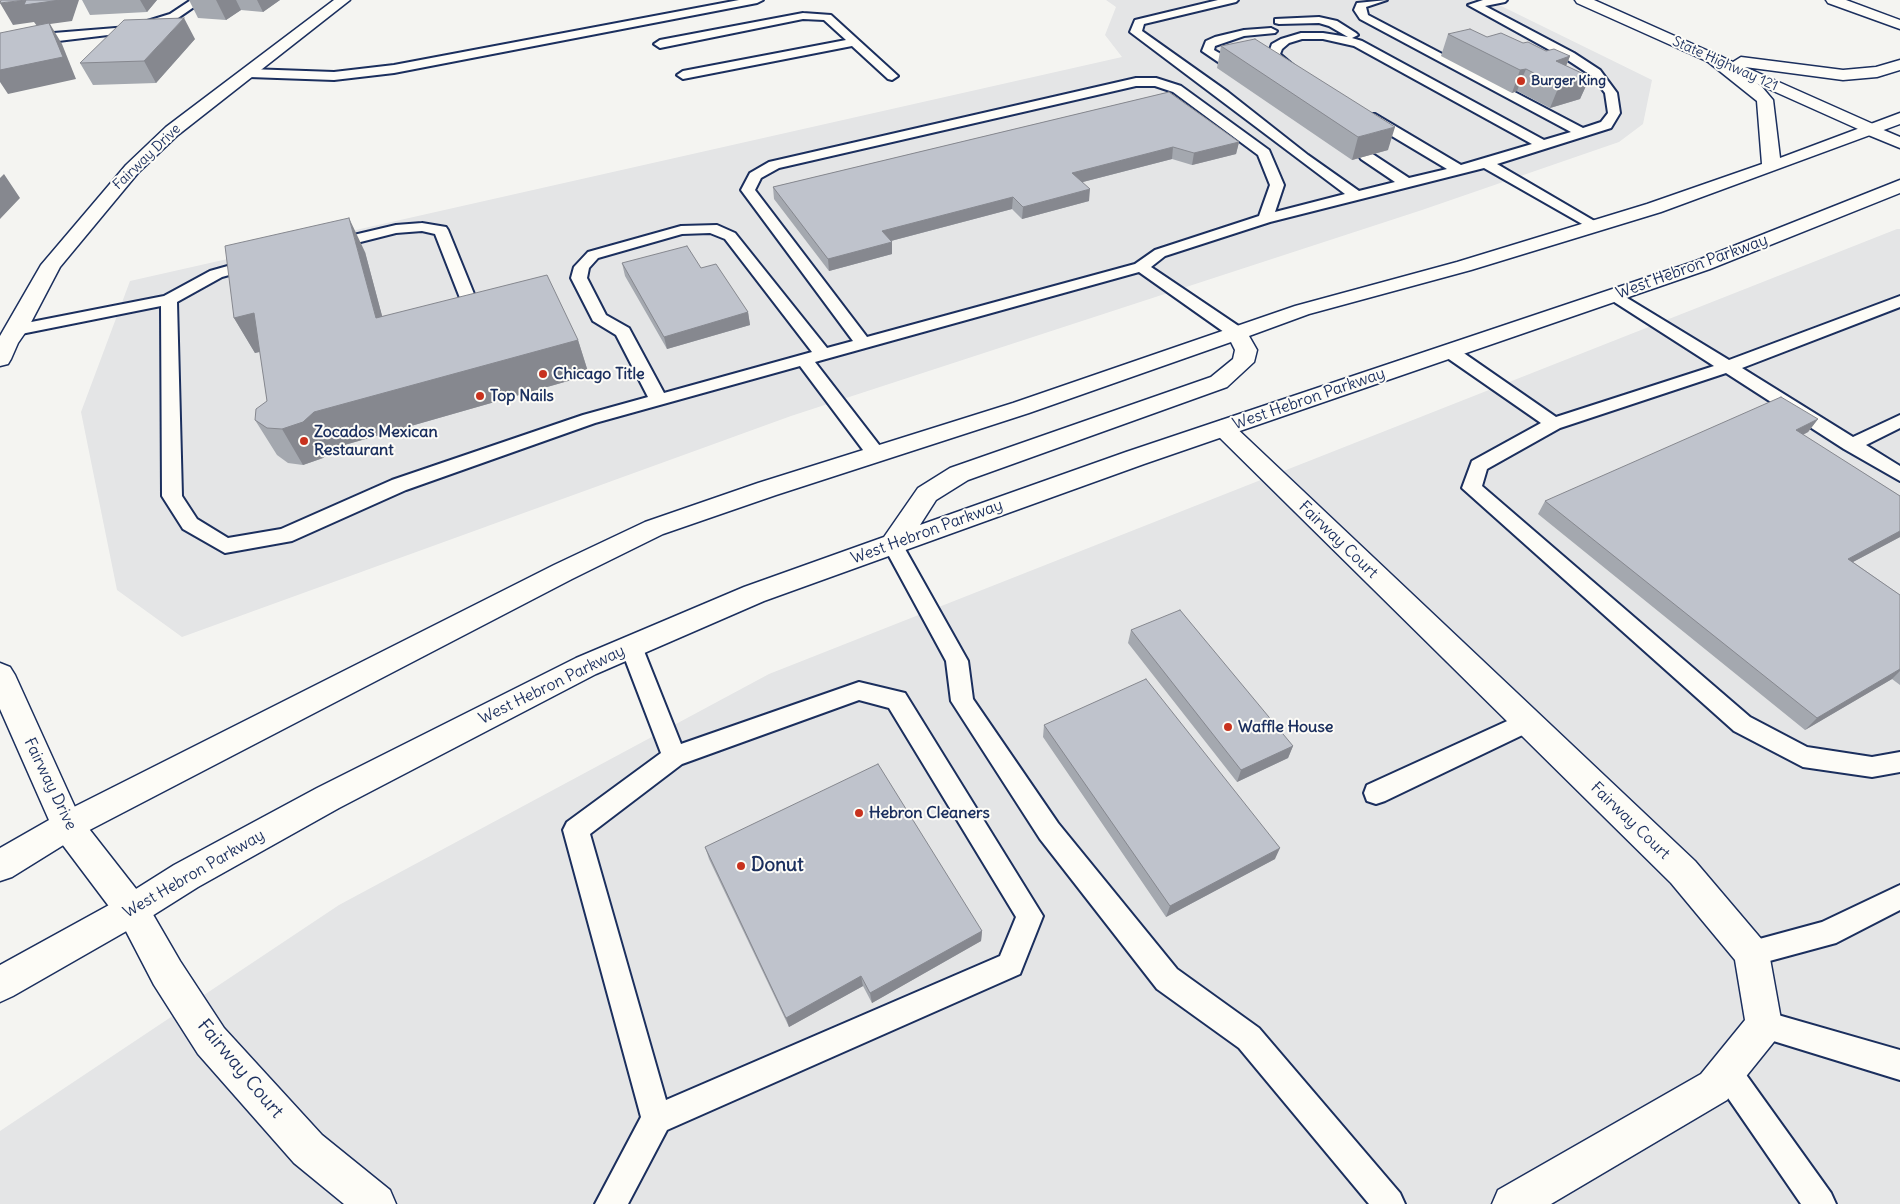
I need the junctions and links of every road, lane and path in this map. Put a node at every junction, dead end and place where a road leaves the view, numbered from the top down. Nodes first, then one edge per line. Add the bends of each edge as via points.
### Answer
1 (198, 0) edge
2 (343, 0) edge
3 (757, 0) edge
4 (1167, 0) edge
5 (1232, 0) edge
6 (1381, 0) edge
7 (1501, 0) edge
8 (1582, 0) edge
9 (1833, 0) edge
10 (1468, 3) edge
11 (1183, 10) junction
12 (1287, 23) dead end
13 (1900, 25) edge
14 (1266, 28) dead end
15 (854, 42) junction
16 (1358, 43) junction
17 (0, 44) edge
18 (660, 44) dead end
19 (1713, 58) junction
20 (1231, 65) edge
21 (1900, 65) edge
22 (249, 73) junction
23 (683, 75) dead end
24 (892, 76) dead end
25 (1308, 79) edge
26 (1358, 110) edge
27 (1900, 118) edge
28 (1868, 128) junction
29 (1581, 132) junction
30 (1900, 142) edge
31 (1542, 145) junction
32 (1366, 156) edge
33 (1486, 163) junction
34 (1771, 167) junction
35 (1459, 170) junction
36 (1407, 183) junction
37 (1900, 186) edge
38 (1357, 196) junction
39 (1900, 200) edge
40 (1838, 212) junction
41 (1265, 219) junction
42 (1596, 226) junction
43 (312, 249) edge
44 (266, 260) edge
45 (1141, 267) junction
46 (1614, 295) junction
47 (169, 300) junction
48 (1900, 301) edge
49 (477, 322) edge
50 (16, 330) junction
51 (1237, 333) junction
52 (864, 344) junction
53 (1449, 351) junction
54 (823, 355) junction
55 (0, 359) edge
56 (804, 360) junction
57 (1728, 367) junction
58 (659, 400) junction
59 (1900, 422) edge
60 (1554, 424) junction
61 (1223, 428) junction
62 (1851, 444) junction
63 (876, 454) junction
64 (1900, 475) edge
65 (893, 545) junction
66 (631, 646) junction
67 (0, 674) edge
68 (1528, 722) junction
69 (674, 757) junction
70 (1900, 762) edge
71 (1376, 792) dead end
72 (67, 826) junction
73 (0, 866) edge
74 (1900, 897) edge
75 (132, 910) junction
76 (1751, 953) junction
77 (0, 984) edge
78 (1764, 1026) junction
79 (1900, 1065) edge
80 (1726, 1072) junction
81 (656, 1119) junction
82 (376, 1204) edge
83 (611, 1204) edge
84 (1389, 1204) edge
85 (1512, 1204) edge
86 (1820, 1204) edge

1 - 17 lane via 174,16 128,30
2 - 22 main road, Fairway Drive
3 - 22 lane via 394,68 334,76
4 - 11 lane
5 - 11 lane
6 - 29 lane via 1361,5 1364,18
7 - 10 lane
8 - 19 main road, State Highway 121
9 - 13 main road
10 - 29 lane via 1596,73 1611,93 1614,113 1606,124
11 - 38 lane via 1138,22 1136,32
12 - 16 lane via 1319,20 1350,32
14 - 20 lane via 1210,44 1208,51
15 - 18 lane via 827,17 803,16
15 - 23 lane
15 - 24 lane
16 - 25 lane via 1323,36 1301,36 1276,47 1274,55
16 - 31 lane
19 - 21 main road via 1843,75 1877,72
19 - 28 main road, State Highway 121
19 - 34 main road via 1765,100
22 - 50 main road, Fairway Drive via 172,131 132,168 51,265
26 - 35 lane
27 - 28 main road
28 - 30 main road, State Highway 121
28 - 34 main road
29 - 31 lane
31 - 33 lane
32 - 36 lane
33 - 35 lane
33 - 42 lane
34 - 42 main road
35 - 36 lane
36 - 38 lane
37 - 40 main road, West Hebron Parkway
38 - 41 lane
39 - 40 main road
40 - 46 main road, West Hebron Parkway via 1704,265
41 - 45 lane via 1160,254
41 - 52 lane via 1277,185 1264,153 1177,89 1156,82 1136,82 774,165 755,176 748,190
42 - 51 main road via 1302,310
43 - 49 lane via 396,229 422,226 441,230
44 - 47 lane via 216,274
45 - 51 lane
45 - 52 lane
46 - 53 main road, West Hebron Parkway
46 - 57 lane
47 - 50 lane
47 - 58 lane via 172,496 190,524 225,546 285,536 399,485 589,419
48 - 57 lane
50 - 55 main road, Fairway Drive
51 - 63 main road
51 - 65 main road via 1246,350 1243,362 1219,382 959,474 927,494
52 - 54 lane
53 - 60 lane
53 - 61 main road, West Hebron Parkway
54 - 56 lane
54 - 58 lane via 730,236 712,228 681,230 593,256 582,267 579,278 599,318 623,332
56 - 58 lane
56 - 63 lane
57 - 60 lane
57 - 62 lane
59 - 62 lane
60 - 70 lane via 1479,465 1472,488 1742,724 1803,757 1872,767
61 - 65 main road, West Hebron Parkway
61 - 68 main road, Fairway Court
62 - 64 lane
63 - 72 main road via 654,528
65 - 66 main road, West Hebron Parkway via 754,594
65 - 84 lane via 957,661 962,701 1049,831 1167,979 1249,1038
66 - 69 lane
66 - 75 main road, West Hebron Parkway via 328,798 186,876
67 - 72 main road, Fairway Drive
68 - 71 lane
68 - 76 main road, Fairway Court via 1683,872
69 - 81 lane via 576,830
69 - 81 lane via 858,691 897,700 1030,916 1010,965
72 - 73 main road
72 - 75 main road, Fairway Drive
74 - 76 lane via 1826,934
75 - 77 main road, West Hebron Parkway
75 - 82 main road, Fairway Court via 167,973 212,1041 308,1148
76 - 78 main road, Fairway Court
78 - 79 lane
78 - 80 main road
80 - 85 main road via 1714,1087
80 - 86 lane
81 - 83 lane

